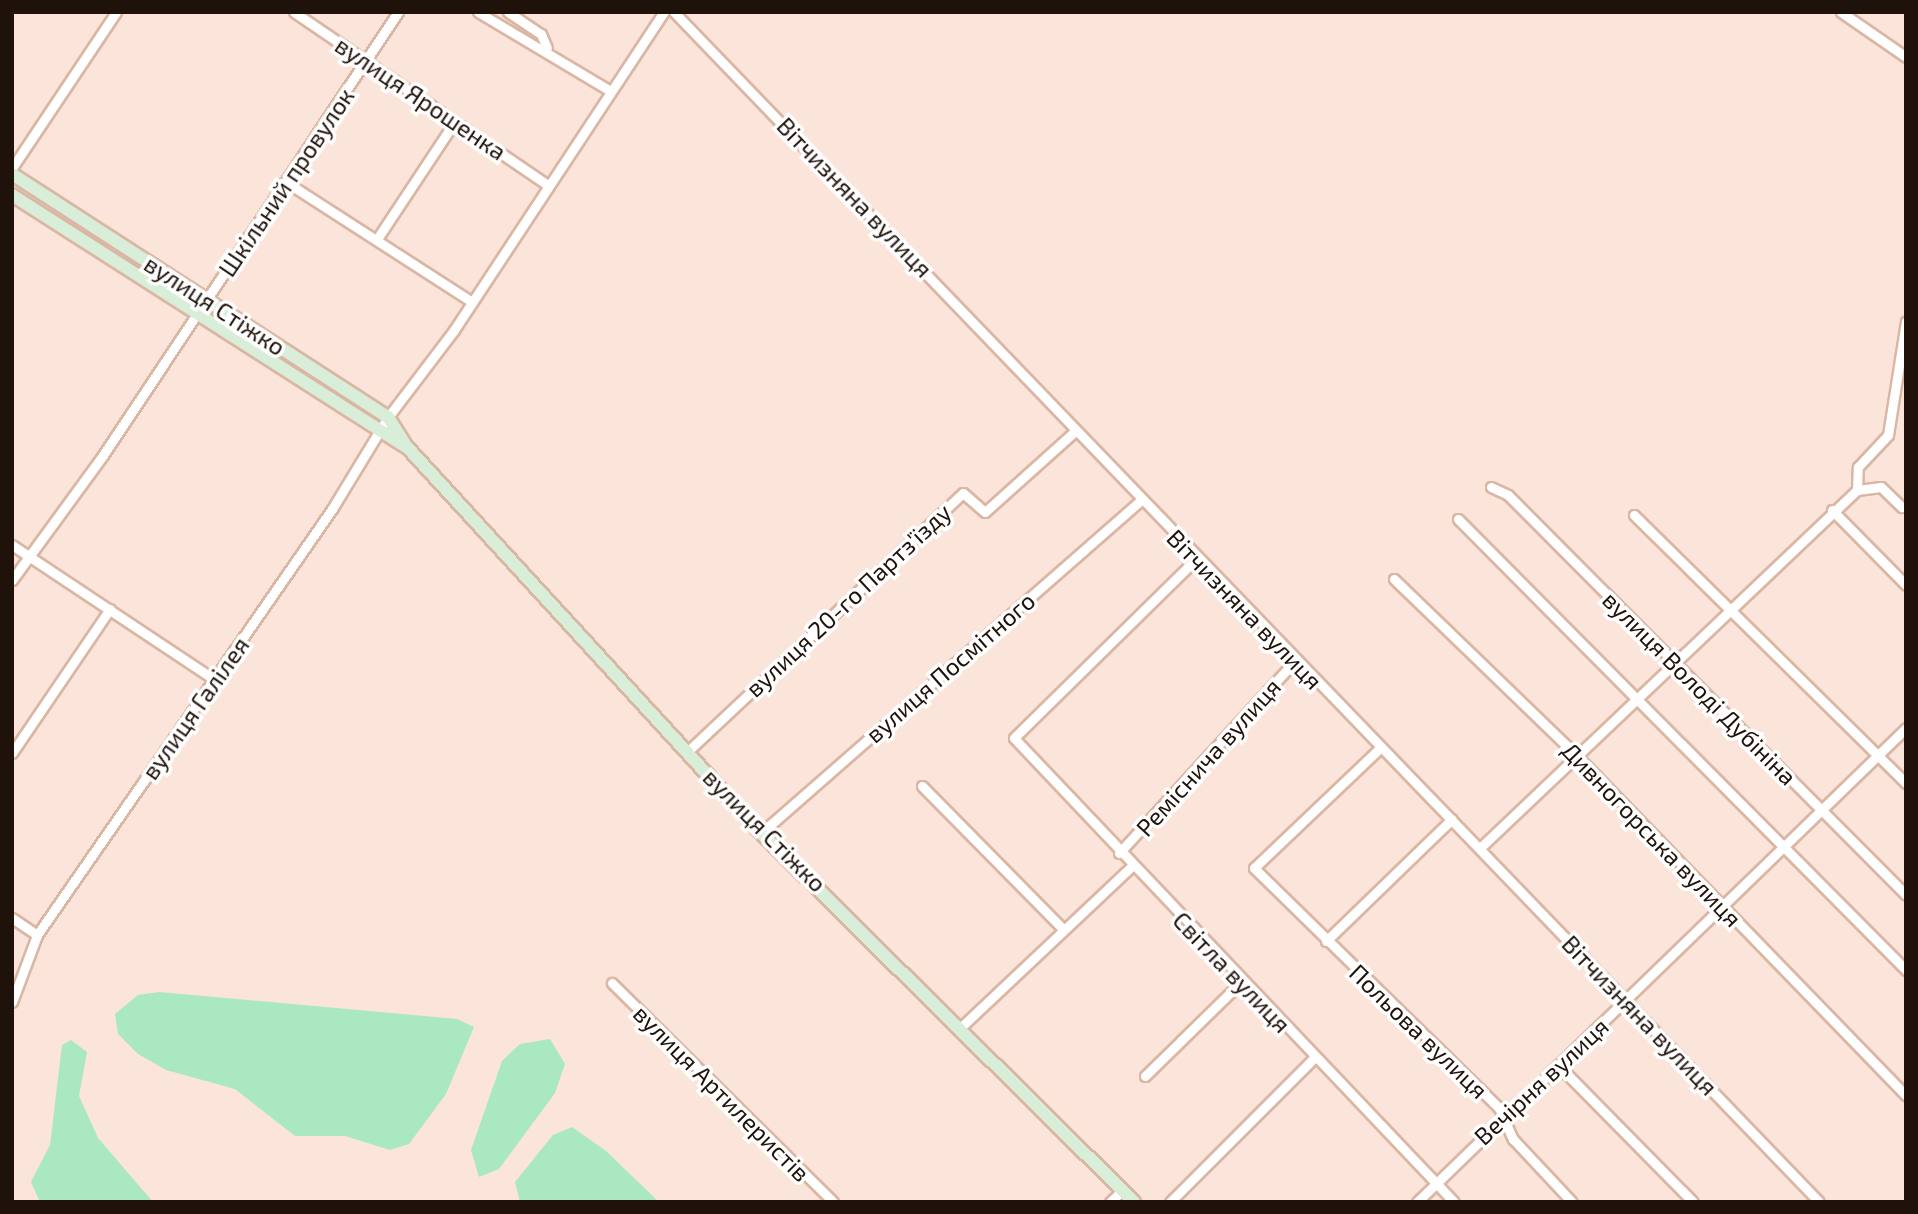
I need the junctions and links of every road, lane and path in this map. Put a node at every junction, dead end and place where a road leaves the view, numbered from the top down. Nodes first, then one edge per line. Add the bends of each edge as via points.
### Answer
1 (116, 12) edge
2 (294, 12) edge
3 (397, 12) edge
4 (478, 12) edge
5 (508, 12) edge
6 (664, 12) edge
7 (674, 12) edge
8 (1844, 13) edge
9 (547, 48) junction
10 (1906, 57) edge
11 (367, 61) junction
12 (609, 90) junction
13 (455, 121) junction
14 (12, 167) edge
15 (12, 174) edge
16 (286, 182) junction
17 (548, 185) junction
18 (12, 195) edge
19 (377, 239) junction
20 (208, 300) junction
21 (472, 303) junction
22 (197, 316) junction
23 (1906, 321) edge
24 (387, 417) junction
25 (379, 431) junction
26 (1073, 433) junction
27 (407, 447) junction
28 (1491, 487) dead end
29 (1857, 490) junction
30 (1140, 501) junction
31 (1902, 507) dead end
32 (1832, 510) junction
33 (1634, 515) dead end
34 (1458, 519) dead end
35 (12, 545) edge
36 (28, 556) junction
37 (1196, 559) junction
38 (1394, 579) dead end
39 (12, 580) edge
40 (1906, 586) edge
41 (1728, 607) junction
42 (110, 609) junction
43 (1674, 660) junction
44 (1295, 661) junction
45 (214, 679) junction
46 (1637, 696) junction
47 (1906, 728) edge
48 (1380, 748) junction
49 (688, 751) junction
50 (12, 753) edge
51 (1878, 754) junction
52 (1576, 755) junction
53 (1906, 783) edge
54 (922, 786) dead end
55 (1821, 809) junction
56 (1452, 819) junction
57 (761, 833) junction
58 (1784, 845) junction
59 (1481, 847) junction
60 (1119, 853) junction
61 (1132, 866) junction
62 (1906, 895) edge
63 (1721, 904) junction
64 (12, 918) edge
65 (1063, 929) junction
66 (37, 935) junction
67 (1326, 940) junction
68 (1906, 970) edge
69 (1241, 982) junction
70 (612, 983) dead end
71 (1626, 1000) junction
72 (12, 1002) edge
73 (959, 1029) junction
74 (1315, 1057) junction
75 (1558, 1065) junction
76 (1145, 1076) dead end
77 (1906, 1095) edge
78 (1503, 1114) junction
79 (1436, 1183) junction
80 (1123, 1190) junction
81 (833, 1202) edge
82 (1110, 1202) edge
83 (1134, 1202) edge
84 (1170, 1202) edge
85 (1417, 1202) edge
86 (1454, 1202) edge
87 (1572, 1202) edge
88 (1693, 1202) edge
89 (1819, 1202) edge

1 - 14 street
2 - 11 street, вулиця Ярошенка
3 - 11 street, Шкільний провулок
4 - 9 street via 530,46
5 - 9 street via 541,34
6 - 12 street, вулиця Галілея
7 - 26 street, Вітчизняна вулиця
8 - 10 street
9 - 12 street
11 - 13 street, вулиця Ярошенка
11 - 16 street, Шкільний провулок
12 - 17 street, вулиця Галілея
13 - 17 street, вулиця Ярошенка
13 - 19 street
15 - 20 street, вулиця Стіжко
16 - 19 street
16 - 20 street, Шкільний провулок
17 - 21 street, вулиця Галілея
18 - 22 street, вулиця Стіжко
19 - 21 street
20 - 22 street, Шкільний провулок
20 - 24 street, вулиця Стіжко
21 - 24 street, вулиця Галілея
22 - 25 street, вулиця Стіжко
22 - 36 street, Шкільний провулок
23 - 29 street via 1888,435 1858,467
24 - 25 street, вулиця Галілея
24 - 27 street, вулиця Стіжко
25 - 27 street, вулиця Стіжко
25 - 45 street, вулиця Галілея
26 - 30 street, Вітчизняна вулиця
26 - 49 street, вулиця 20-го Партз'їзду via 985,512 962,493
27 - 49 street, вулиця Стіжко
28 - 43 street, вулиця Володі Дубініна via 1508,495
29 - 31 street via 1881,487
29 - 32 street
30 - 37 street, Вітчизняна вулиця
30 - 57 street, вулиця Посмітного
32 - 40 street
32 - 41 street
33 - 41 street
34 - 46 street
35 - 36 street
36 - 39 street, Шкільний провулок
36 - 42 street
37 - 44 street, Вітчизняна вулиця
37 - 60 street, Світла вулиця via 1014,737
38 - 52 street, Дивногорська вулиця
41 - 43 street
41 - 51 street
42 - 45 street
42 - 50 street
43 - 46 street
43 - 55 street, вулиця Володі Дубініна
44 - 48 street, Вітчизняна вулиця
44 - 60 street, Реміснича вулиця
45 - 66 street, вулиця Галілея
46 - 52 street
46 - 58 street
47 - 51 street, Вечірня вулиця
48 - 56 street, Вітчизняна вулиця
48 - 67 street, Польова вулиця via 1254,868
49 - 57 street, вулиця Стіжко
51 - 53 street
51 - 55 street, Вечірня вулиця
52 - 59 street
52 - 63 street, Дивногорська вулиця
54 - 65 street
55 - 58 street, Вечірня вулиця
55 - 62 street, вулиця Володі Дубініна
56 - 59 street, Вітчизняна вулиця
56 - 67 street
57 - 73 street, вулиця Стіжко
58 - 63 street, Вечірня вулиця
58 - 68 street
59 - 71 street, Вітчизняна вулиця
60 - 61 street, Світла вулиця
61 - 65 street, Реміснича вулиця
61 - 69 street, Світла вулиця
63 - 71 street, Вечірня вулиця
63 - 77 street, Дивногорська вулиця
64 - 66 street
65 - 73 street, Реміснича вулиця
66 - 72 street, вулиця Галілея
67 - 78 street, Польова вулиця
69 - 74 street, Світла вулиця
69 - 76 street
70 - 81 street, вулиця Артилеристів
71 - 75 street, Вечірня вулиця
71 - 89 street, Вітчизняна вулиця
73 - 80 street, вулиця Стіжко
74 - 79 street, Світла вулиця
74 - 84 street
75 - 78 street, Вечірня вулиця
75 - 88 street
78 - 79 street, Вечірня вулиця
78 - 87 street, Польова вулиця via 1513,1139
79 - 85 street, Вечірня вулиця
79 - 86 street, Світла вулиця
80 - 82 street
80 - 83 street, вулиця Стіжко

